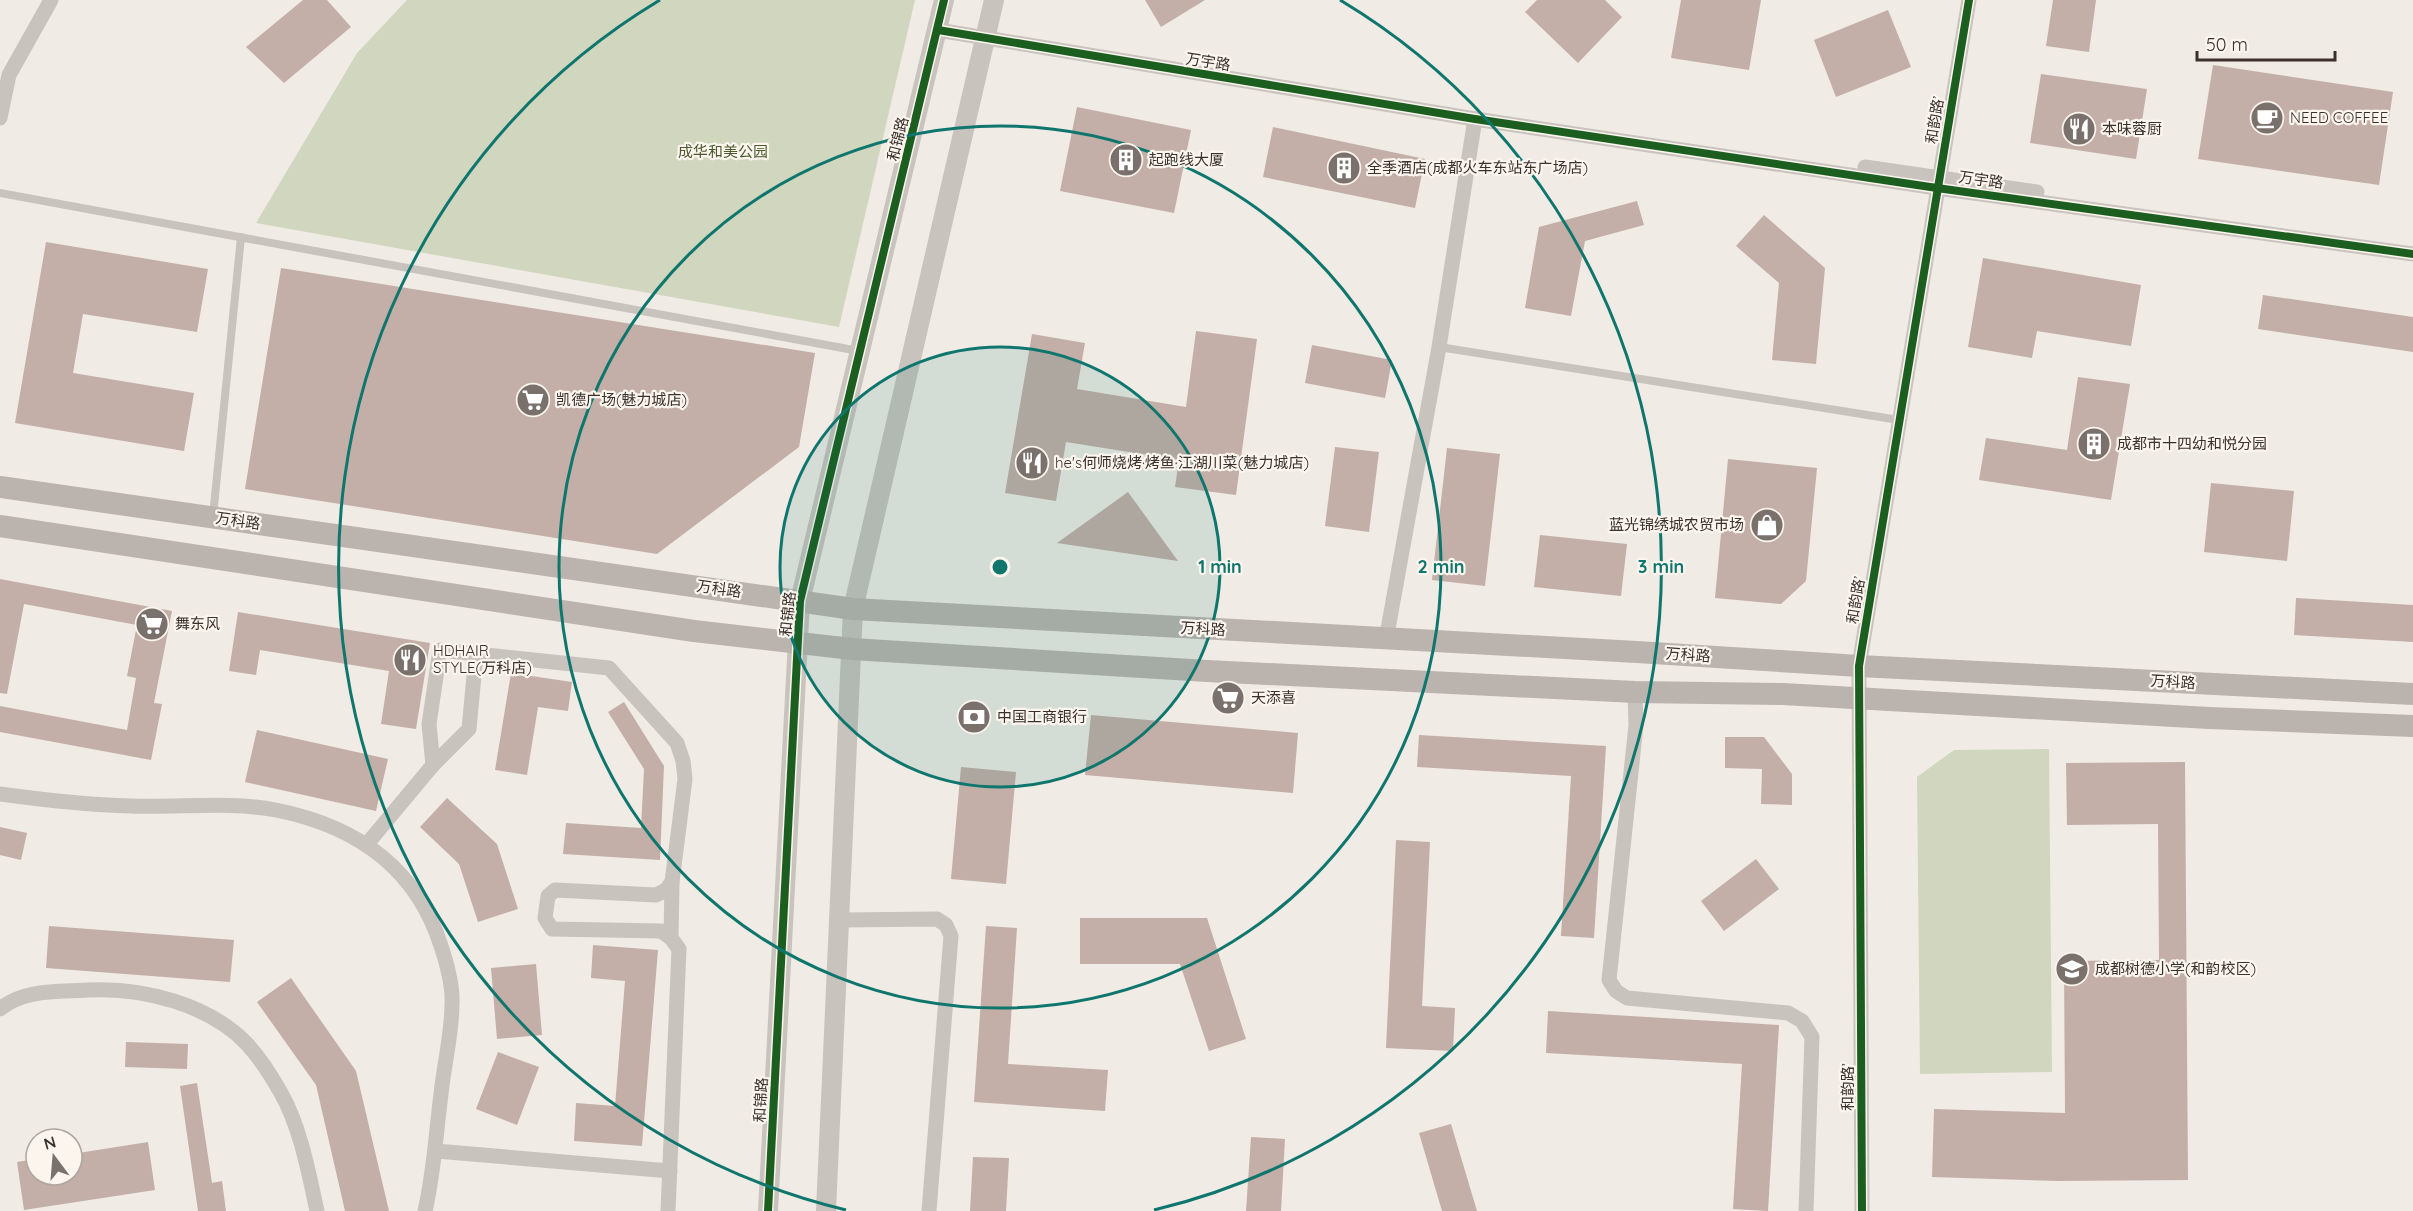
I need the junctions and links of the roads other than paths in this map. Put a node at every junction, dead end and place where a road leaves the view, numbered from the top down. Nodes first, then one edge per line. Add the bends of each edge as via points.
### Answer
1 (51, 0) edge
2 (944, 0) edge
3 (994, 0) edge
4 (1969, 0) edge
5 (938, 30) junction
6 (985, 40) junction
7 (0, 118) edge
8 (1475, 119) junction
9 (1939, 182) junction
10 (0, 193) edge
11 (241, 237) junction
12 (2413, 252) edge
13 (1439, 347) junction
14 (860, 351) junction
15 (1899, 420) junction
16 (0, 487) edge
17 (213, 517) junction
18 (0, 526) edge
19 (800, 601) junction
20 (853, 609) junction
21 (1386, 640) junction
22 (798, 642) junction
23 (852, 649) junction
24 (476, 654) junction
25 (1859, 666) junction
26 (1635, 692) junction
27 (2413, 694) edge
28 (1859, 698) junction
29 (2413, 726) edge
30 (433, 765) junction
31 (0, 794) edge
32 (367, 844) junction
33 (672, 882) junction
34 (841, 920) junction
35 (671, 938) junction
36 (0, 1009) edge
37 (436, 1151) junction
38 (670, 1171) junction
39 (317, 1211) edge
40 (425, 1211) edge
41 (668, 1211) edge
42 (768, 1211) edge
43 (826, 1211) edge
44 (929, 1211) edge
45 (1806, 1211) edge
46 (1862, 1211) edge

1 - 7 street via 9,75
2 - 5 street, 和锦路
3 - 6 street
4 - 9 street, 和韵路’
5 - 6 street, 万宇路
5 - 14 street, 和锦路
6 - 8 street, 万宇路
6 - 20 street
8 - 9 street, 万宇路
8 - 13 street
9 - 12 street, 万宇路
9 - 15 street, 和韵路’
10 - 11 lane
11 - 14 lane
11 - 17 lane
13 - 15 lane
13 - 21 street
14 - 19 street, 和锦路
15 - 25 street, 和韵路’
16 - 17 main road, 万科路
17 - 19 main road, 万科路
18 - 22 main road via 694,631
19 - 20 main road, 万科路
19 - 22 street, 和锦路
20 - 21 main road, 万科路
20 - 23 street
21 - 25 main road, 万科路
22 - 23 main road
22 - 42 street, 和锦路
23 - 26 main road
23 - 34 street
24 - 30 street via 469,729
24 - 30 street via 440,650 429,724
24 - 33 street via 609,668 643,703 677,744 683,761 685,779
25 - 27 main road, 万科路
25 - 28 street, 和韵路’
26 - 28 main road
26 - 45 street via 1636,725 1609,980 1627,998 1788,1013 1802,1021 1812,1037
28 - 29 main road
28 - 46 street, 和韵路’
30 - 32 street
31 - 32 street via 130,807 274,810 321,822
32 - 37 street via 412,884 434,922 445,959 453,1002
33 - 35 street
33 - 35 street via 656,895 555,890 548,896 545,918 552,929 661,932
34 - 43 street
34 - 44 street via 937,919 946,925 951,936
35 - 38 street via 679,949
36 - 39 street via 32,994 100,990 156,996 212,1016 247,1044 282,1094 309,1172
37 - 38 street
37 - 40 street
38 - 41 street

